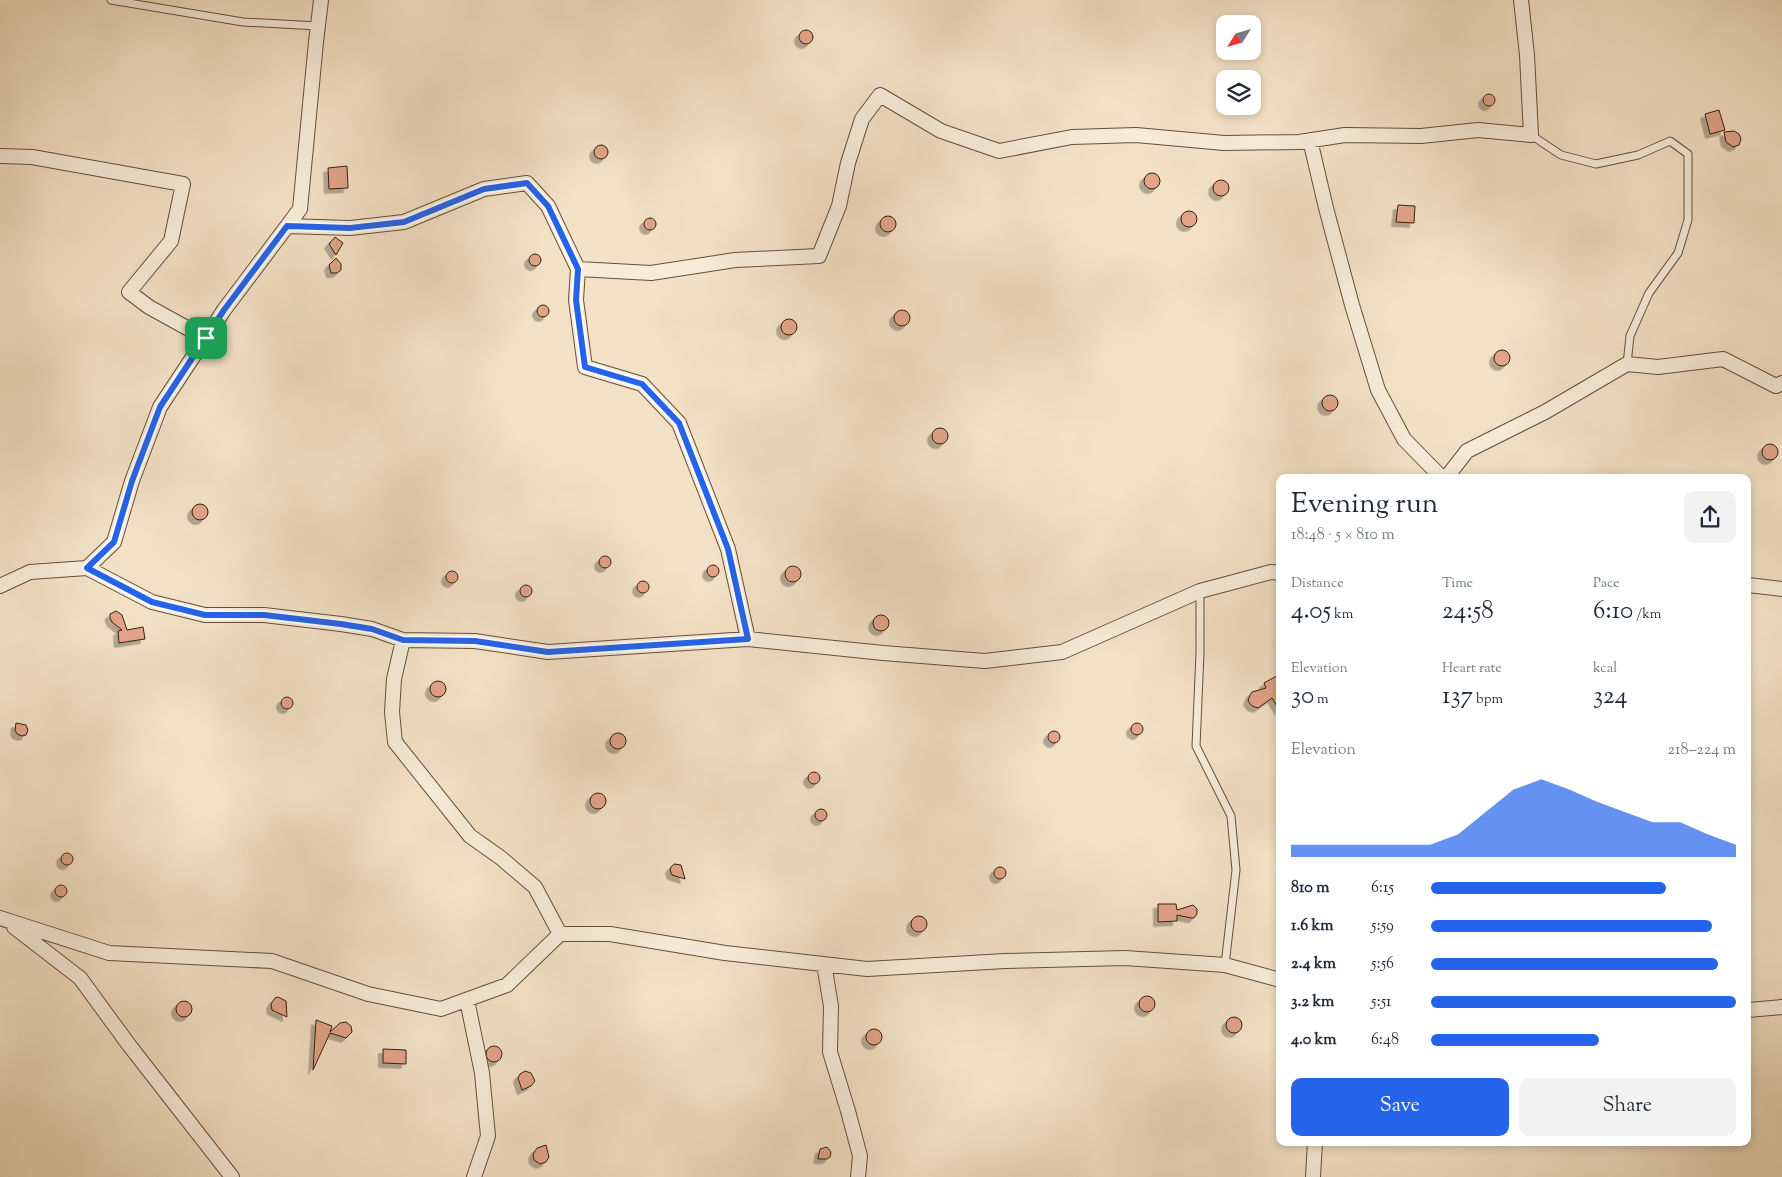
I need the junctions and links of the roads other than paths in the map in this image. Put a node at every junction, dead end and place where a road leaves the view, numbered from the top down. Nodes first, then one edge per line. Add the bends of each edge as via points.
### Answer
1 (111, 0) edge
2 (321, 0) edge
3 (1521, 0) edge
4 (318, 26) junction
5 (1531, 135) junction
6 (1310, 140) junction
7 (0, 156) edge
8 (287, 226) junction
9 (578, 269) junction
10 (206, 338) junction
11 (1627, 364) junction
12 (1782, 383) edge
13 (1438, 474) edge
14 (1449, 474) edge
15 (87, 568) junction
16 (1276, 573) edge
17 (1751, 585) edge
18 (0, 586) edge
19 (1782, 589) edge
20 (1200, 592) junction
21 (748, 639) junction
22 (403, 640) junction
23 (3, 919) edge
24 (560, 934) junction
25 (824, 964) junction
26 (1225, 965) junction
27 (1276, 979) edge
28 (468, 1000) junction
29 (1782, 1007) edge
30 (1751, 1010) edge
31 (1315, 1146) edge
32 (232, 1177) edge
33 (474, 1177) edge
34 (858, 1177) edge
35 (1313, 1177) edge

1 - 4 lane via 244,22
2 - 4 street
3 - 5 street
4 - 8 street via 300,209
5 - 6 street via 1478,130 1420,136 1346,136
5 - 11 lane via 1560,155 1596,164 1638,155 1670,141 1688,154 1688,220 1678,253 1649,293 1630,336
6 - 9 street via 1224,143 1136,136 1072,137 999,151 941,131 880,95 862,119 839,206 819,256 736,260 651,273
6 - 13 street via 1346,286 1378,390 1404,439
7 - 10 street via 32,157 183,184 171,241 129,292 149,307
8 - 9 street via 350,228 404,222 484,189 527,183 548,206
8 - 10 street
9 - 21 street via 576,300 585,367 642,384 679,423 728,549
10 - 15 street via 160,407 132,481 114,542
11 - 12 street via 1658,367 1724,359 1776,386
11 - 14 street via 1545,412 1467,451
15 - 18 street via 30,572
15 - 22 street via 152,602 205,615 264,615 341,624 372,629
16 - 20 street
17 - 19 street
20 - 21 street via 1062,652 985,661
20 - 26 lane via 1196,746 1231,816 1236,870
21 - 22 street via 548,652 475,641
22 - 24 street via 394,679 392,712 395,742 470,836 535,887
23 - 28 street via 109,952 272,961 368,994 441,1010
23 - 32 street via 80,978
24 - 25 street via 610,934 725,953
24 - 28 street via 507,984
25 - 26 street via 867,969 1005,960 1125,958
25 - 34 street via 830,1006 830,1052 860,1156
26 - 27 street
28 - 33 street via 482,1073 488,1136
29 - 30 street
31 - 35 street

